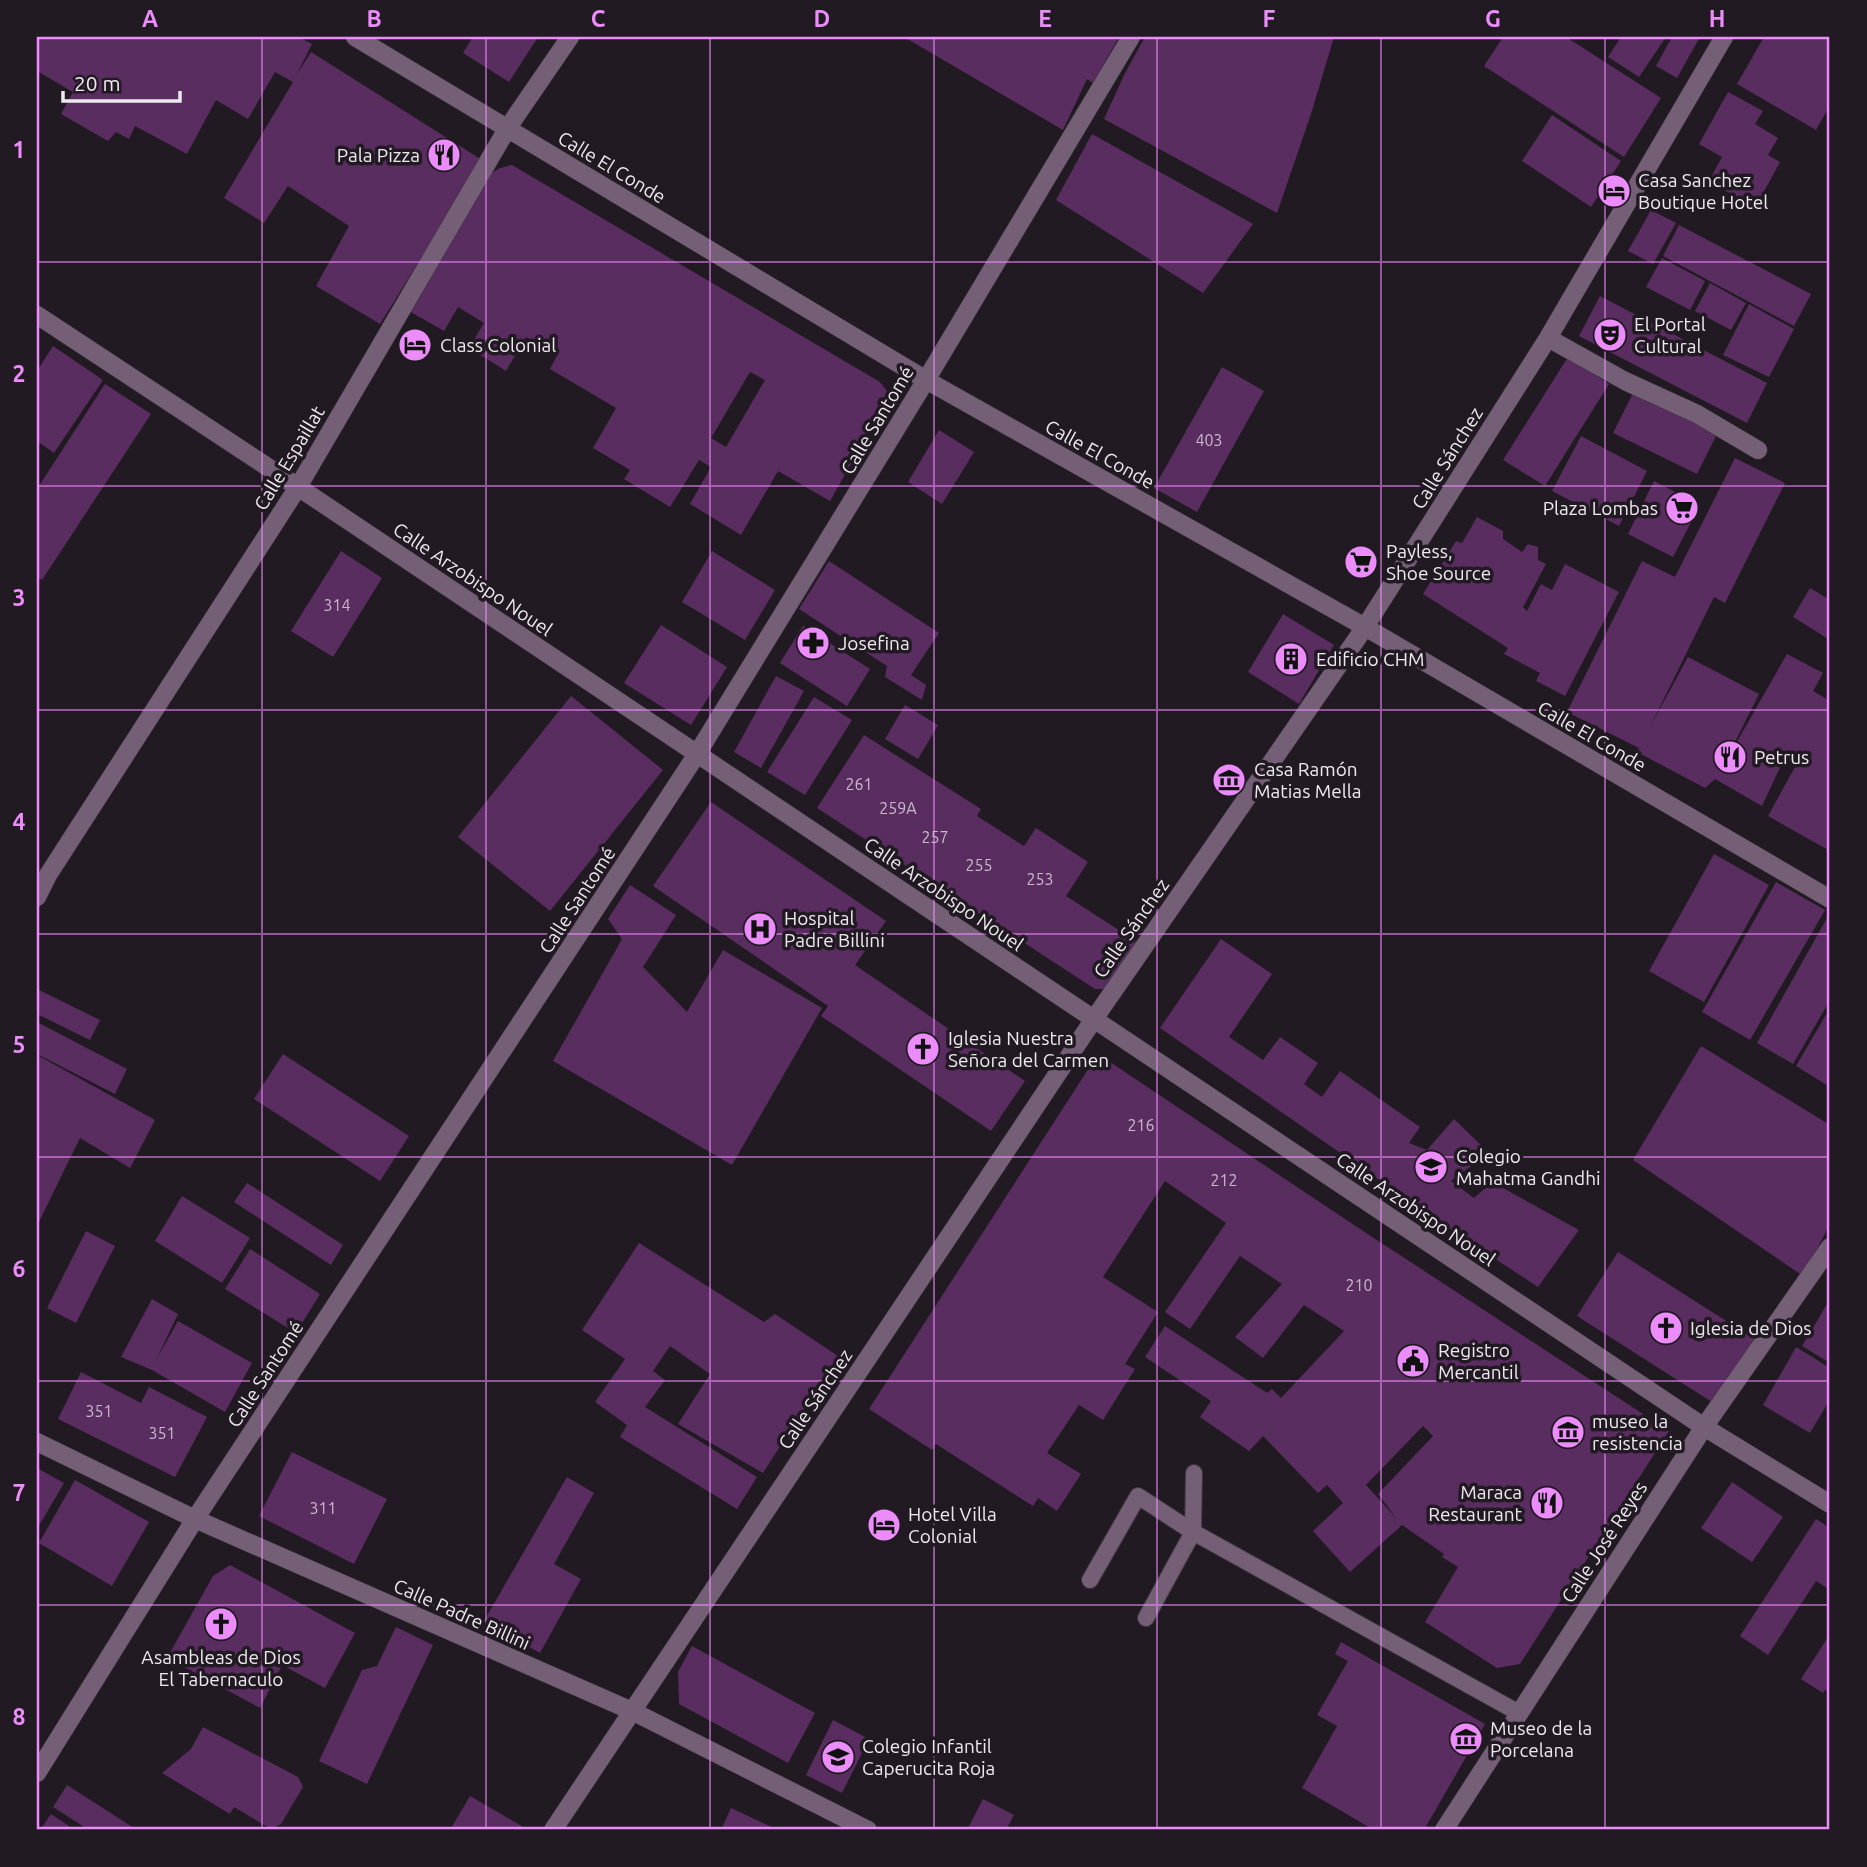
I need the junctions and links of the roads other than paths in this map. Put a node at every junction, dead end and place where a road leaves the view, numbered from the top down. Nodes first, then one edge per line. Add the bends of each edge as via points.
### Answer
1 (355, 37) edge
2 (570, 37) edge
3 (1131, 37) edge
4 (1724, 37) edge
5 (507, 129) junction
6 (37, 315) edge
7 (1548, 338) junction
8 (926, 380) junction
9 (1758, 450) dead end
10 (298, 487) junction
11 (1365, 627) junction
12 (697, 754) junction
13 (37, 898) edge
14 (1830, 899) edge
15 (1094, 1018) junction
16 (1830, 1247) edge
17 (1704, 1427) junction
18 (37, 1441) edge
19 (1194, 1473) dead end
20 (1830, 1504) edge
21 (195, 1519) junction
22 (1193, 1532) junction
23 (1090, 1580) dead end
24 (1146, 1618) dead end
25 (632, 1711) junction
26 (1519, 1713) junction
27 (37, 1773) edge
28 (553, 1830) edge
29 (868, 1830) edge
30 (1444, 1830) edge

1 - 5 street, Calle El Conde
2 - 5 street, Calle Espaillat
3 - 8 street, Calle Santomé
4 - 7 street, Calle Sánchez
5 - 8 street, Calle El Conde
5 - 10 street, Calle Espaillat
6 - 10 street, Calle Arzobispo Nouel
7 - 9 street
7 - 11 street, Calle Sánchez
8 - 11 street, Calle El Conde
8 - 12 street, Calle Santomé
10 - 12 street, Calle Arzobispo Nouel
10 - 13 street, Calle Espaillat
11 - 14 street, Calle El Conde
11 - 15 street, Calle Sánchez
12 - 15 street, Calle Arzobispo Nouel
12 - 21 street, Calle Santomé
15 - 17 street, Calle Arzobispo Nouel
15 - 25 street, Calle Sánchez
16 - 17 street, Calle José Reyes
17 - 20 street, Calle Arzobispo Nouel
17 - 26 street, Calle José Reyes
18 - 21 street, Calle Padre Billini
19 - 22 lane
21 - 25 street, Calle Padre Billini
21 - 27 street, Calle Santomé
22 - 23 lane via 1138,1496
22 - 24 lane
22 - 26 lane
25 - 28 street, Calle Sánchez
25 - 29 street, Calle Padre Billini
26 - 30 street, Calle José Reyes

